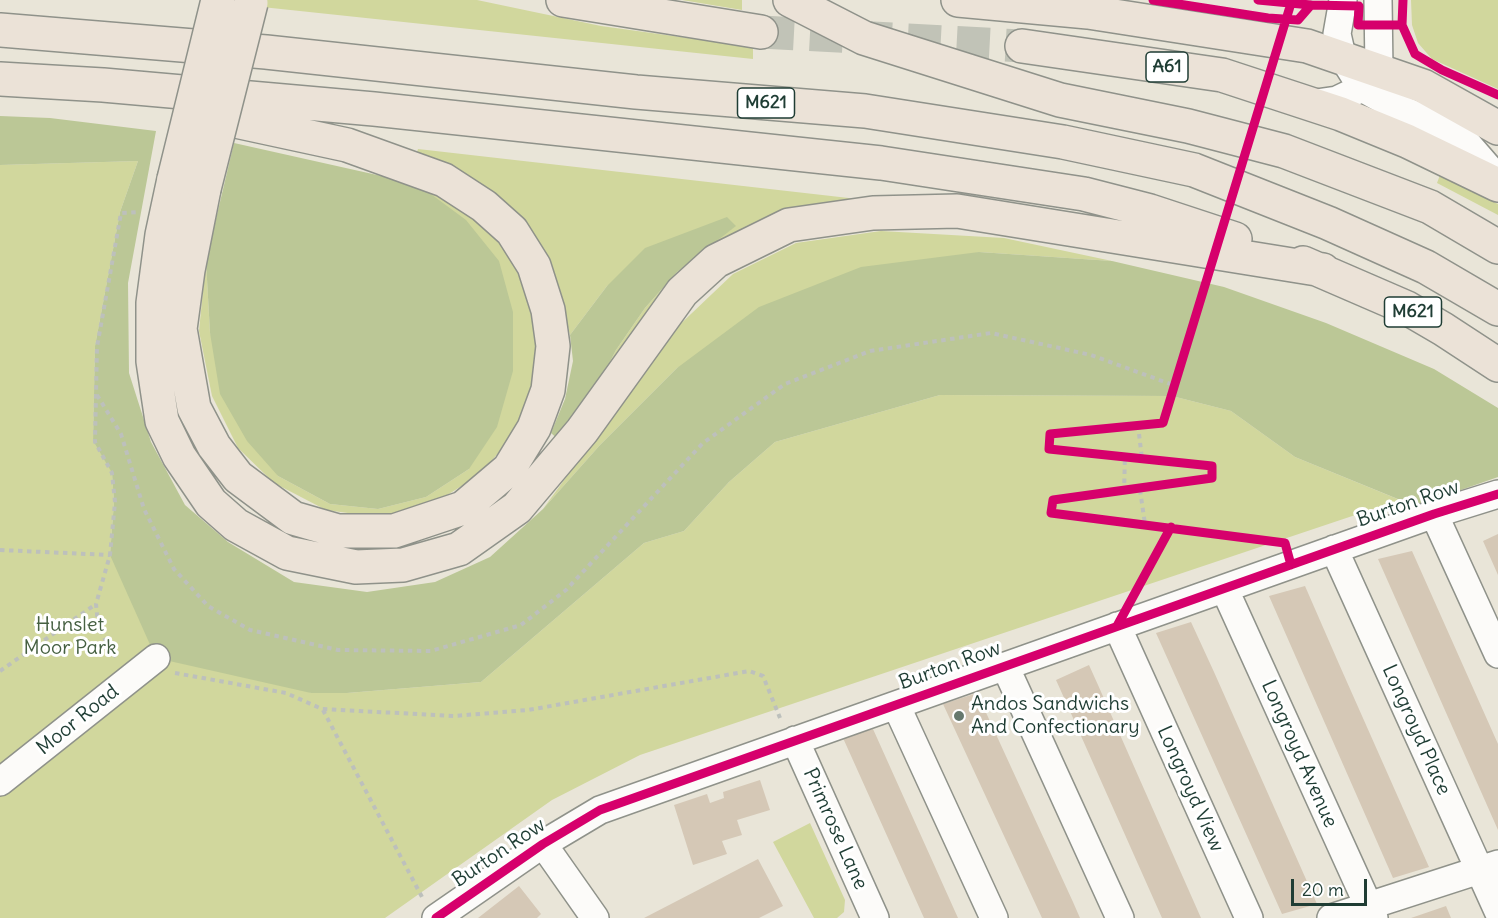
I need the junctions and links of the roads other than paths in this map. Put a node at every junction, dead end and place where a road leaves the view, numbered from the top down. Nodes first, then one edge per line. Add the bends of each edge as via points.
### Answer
1 (218, 0) edge
2 (563, 0) edge
3 (790, 0) edge
4 (958, 0) edge
5 (1378, 0) edge
6 (251, 2) edge
7 (1342, 3) edge
8 (0, 30) edge
9 (761, 32) tunnel mouth
10 (1022, 46) tunnel mouth
11 (1342, 56) junction
12 (4, 79) edge
13 (1370, 79) junction
14 (1309, 104) junction
15 (1498, 128) edge
16 (1498, 178) edge
17 (189, 184) junction
18 (1498, 185) edge
19 (1498, 247) edge
20 (1323, 270) junction
21 (1498, 309) edge
22 (1498, 365) edge
23 (1498, 494) edge
24 (1434, 514) junction
25 (1334, 549) junction
26 (1225, 590) junction
27 (1117, 626) junction
28 (1498, 654) edge
29 (156, 658) road end
30 (1005, 666) junction
31 (896, 705) junction
32 (792, 741) junction
33 (0, 782) edge
34 (543, 844) junction
35 (1489, 867) edge
36 (1498, 910) edge
37 (1371, 912) edge
38 (866, 915) edge
39 (436, 918) edge
40 (595, 918) edge
41 (994, 918) edge
42 (1120, 918) edge
43 (1249, 918) edge
44 (1331, 918) edge

1 - 17 highway, bridge
2 - 9 highway
3 - 19 highway via 864,38 1049,97 1284,151 1430,207
4 - 11 highway, A61 via 1171,24 1307,46
5 - 13 street
6 - 17 highway, bridge
7 - 11 street via 1337,34
8 - 21 highway, M621 via 865,111 1063,142 1194,170 1426,267
10 - 14 highway, A61 via 1222,75
11 - 13 highway, A61
12 - 17 highway via 204,114 347,145 444,180 484,206 512,231 534,266 548,310 553,346 548,390 534,428 509,468 463,508 394,531 338,531 294,518 238,477 214,446 194,408 180,329 188,270
12 - 20 highway, M621 via 374,109 881,163 1084,194 1150,211
13 - 14 street via 1337,100
13 - 15 highway, A61 via 1423,86
13 - 16 street via 1394,106 1459,134
14 - 18 highway, A61 via 1407,141
17 - 20 highway via 162,235 153,303 153,361 162,421 179,456 211,503 236,525 286,553 356,567 403,565 459,549 517,508 582,430 682,292 716,261 789,225 873,213 957,211
20 - 22 highway, M621 via 1407,308
23 - 24 street, Burton Row
24 - 25 street, Burton Row
24 - 28 street
25 - 26 street, Burton Row
25 - 35 street, Longroyd Place
26 - 27 street, Burton Row
26 - 37 street, Longroyd Avenue
27 - 30 street, Burton Row
27 - 43 street, Longroyd View
29 - 33 street, Moor Road
30 - 31 street, Burton Row
30 - 42 street
31 - 32 street, Burton Row
31 - 41 street
32 - 34 street, Burton Row via 600,810
32 - 38 street, Primrose Lane
34 - 39 street, Burton Row
34 - 40 street
35 - 36 street, Longroyd Place
35 - 37 street
37 - 44 street

